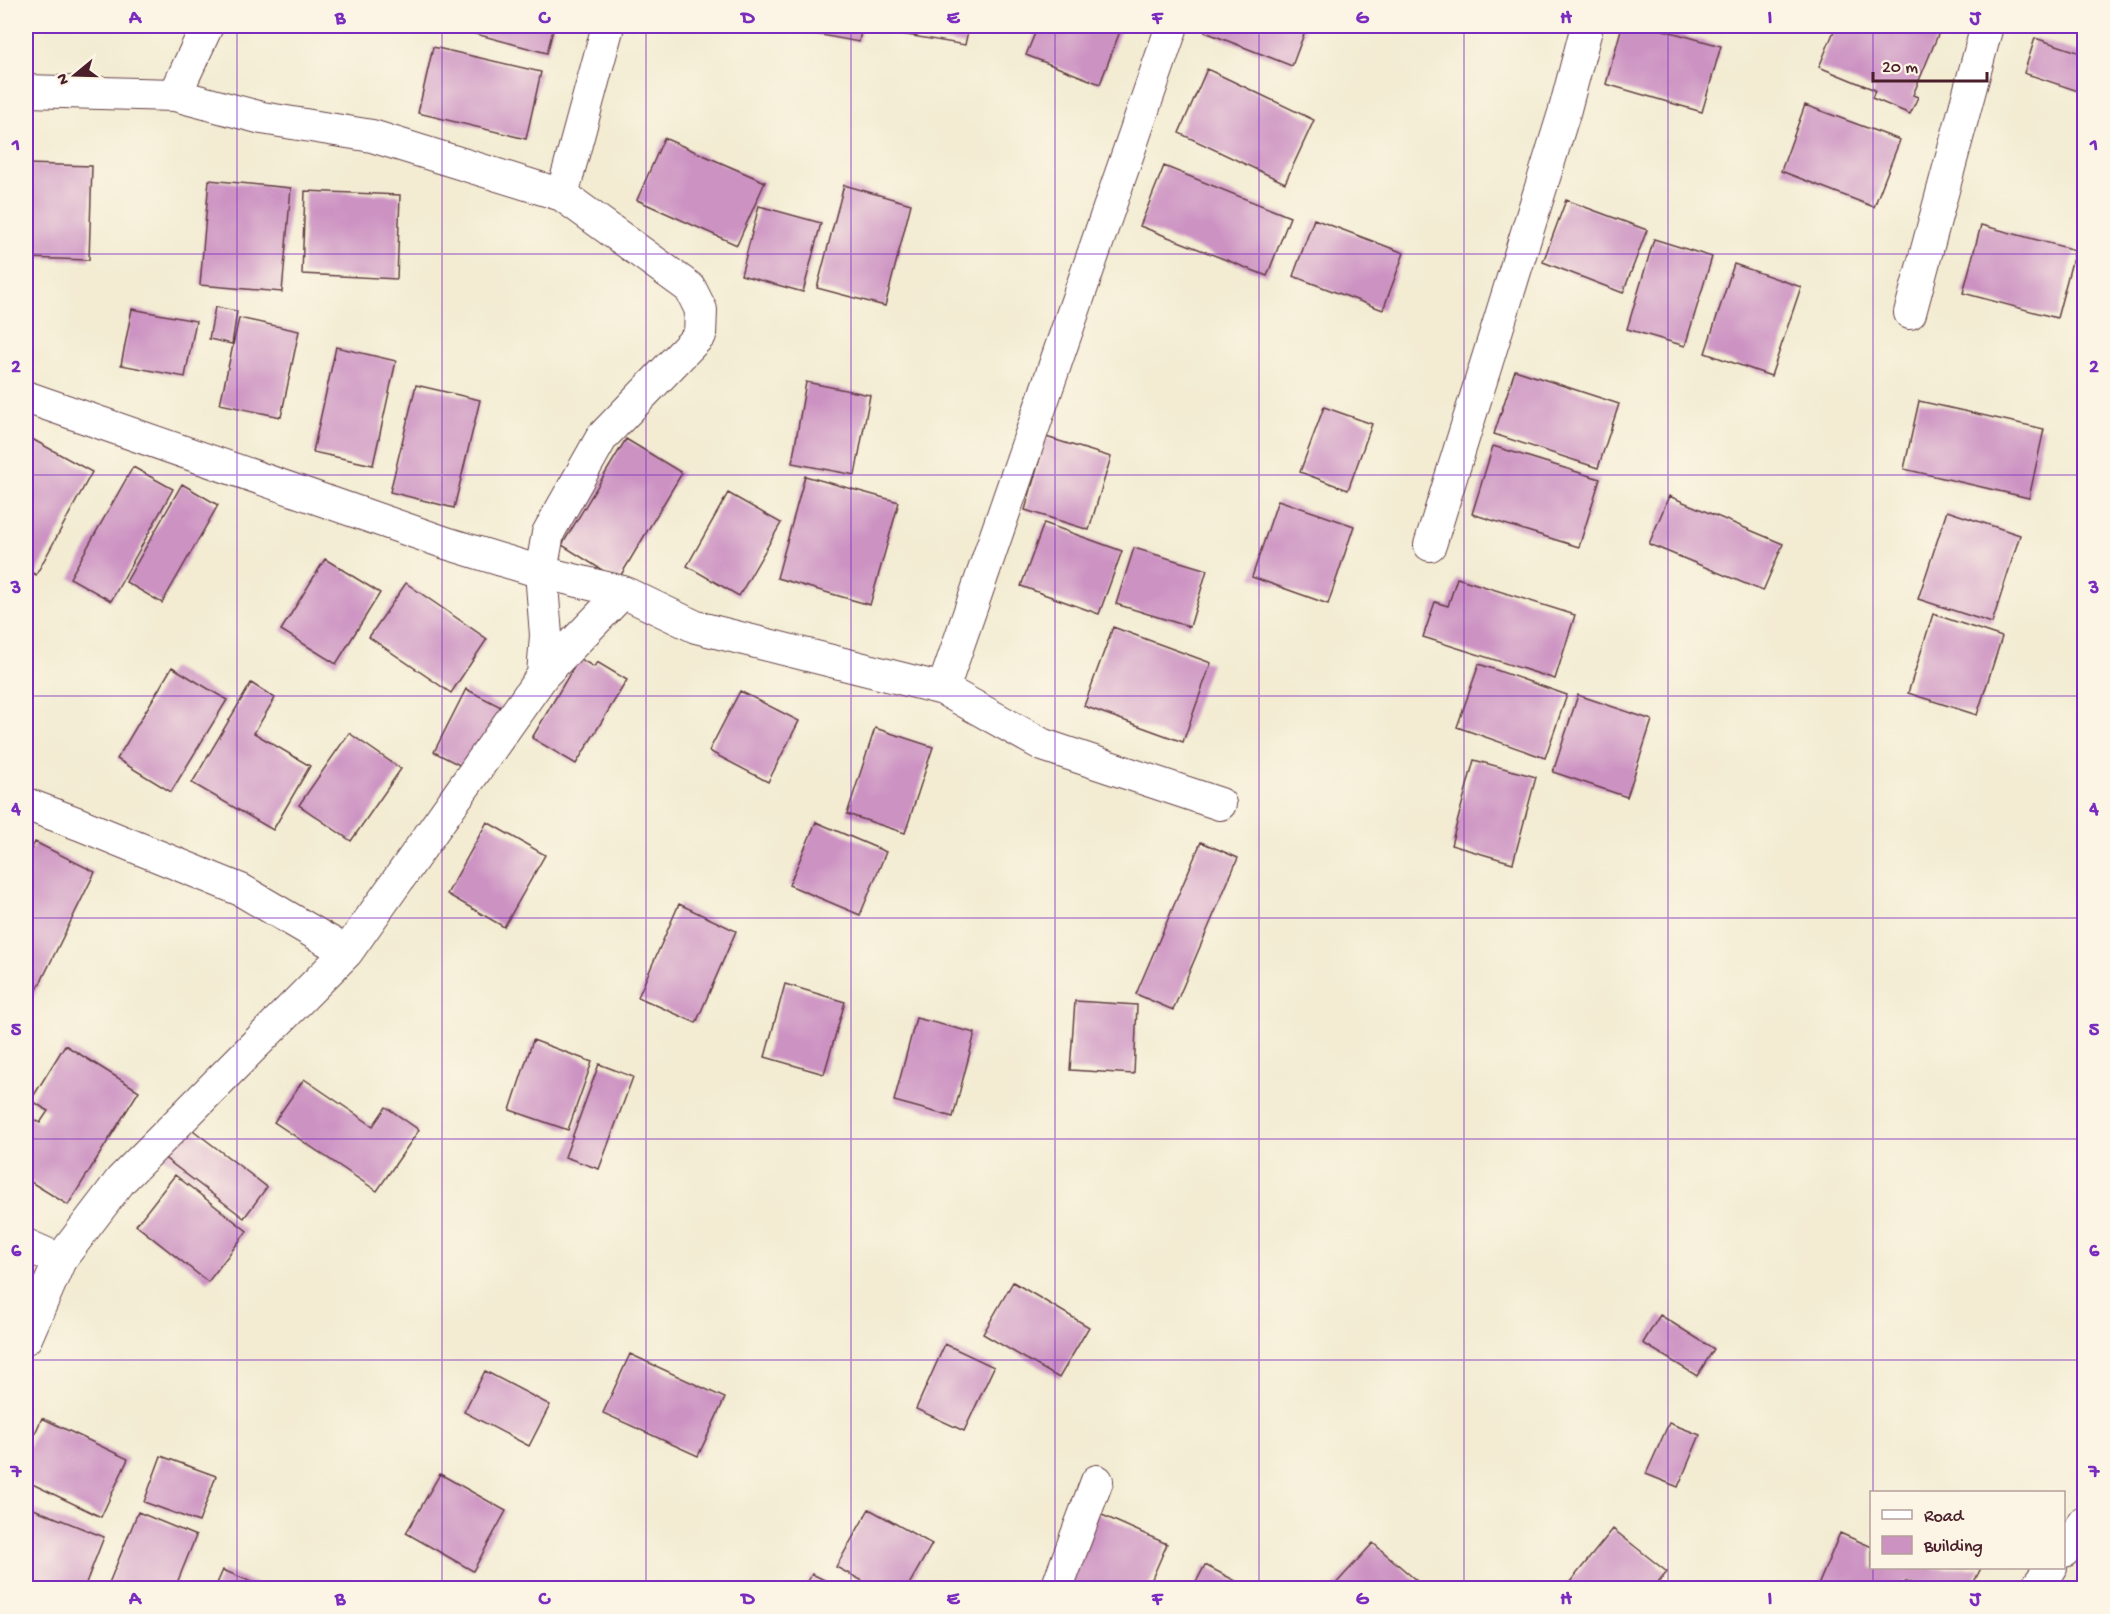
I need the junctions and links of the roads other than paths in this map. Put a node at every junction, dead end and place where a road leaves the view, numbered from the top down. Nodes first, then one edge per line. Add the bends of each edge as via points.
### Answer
1 (207, 26) edge
2 (608, 26) edge
3 (1172, 26) edge
4 (1587, 26) edge
5 (1987, 26) edge
6 (26, 91) edge
7 (175, 94) junction
8 (562, 195) junction
9 (1911, 314) dead end
10 (26, 398) edge
11 (1430, 545) dead end
12 (541, 572) junction
13 (622, 592) junction
14 (543, 675) junction
15 (943, 688) junction
16 (26, 804) edge
17 (1220, 804) dead end
18 (347, 952) junction
19 (26, 1245) edge
20 (60, 1260) junction
21 (26, 1338) edge
22 (1097, 1481) dead end
23 (2085, 1523) edge
24 (2065, 1550) edge
25 (2051, 1569) edge
26 (1057, 1588) edge
27 (2036, 1588) edge

1 - 7 street
2 - 8 street
3 - 15 street
4 - 11 street via 1564,113
5 - 9 street
6 - 7 street
7 - 8 street via 262,118 372,136
8 - 12 street via 690,288 701,310 700,335 602,437 548,532
10 - 12 street
12 - 13 street
12 - 14 street via 546,635
13 - 14 street
13 - 15 street via 696,627
14 - 18 street
15 - 17 street via 1043,745
16 - 18 street via 241,890
18 - 20 street via 121,1180
19 - 20 street
20 - 21 street
22 - 26 street
23 - 24 street
25 - 27 street

